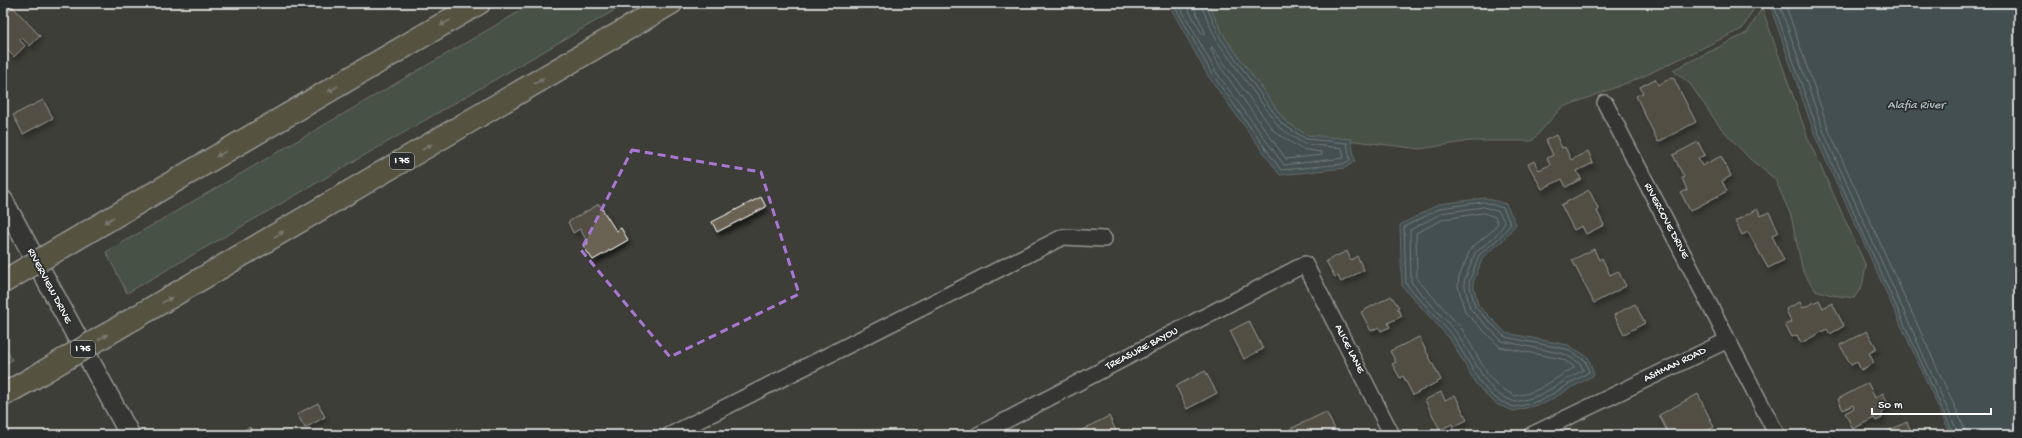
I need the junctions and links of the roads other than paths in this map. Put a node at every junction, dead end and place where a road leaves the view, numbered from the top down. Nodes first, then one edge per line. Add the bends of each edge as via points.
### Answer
1 (478, 3) edge
2 (671, 3) edge
3 (1605, 103) dead end
4 (3, 200) edge
5 (1104, 239) dead end
6 (1306, 264) joint
7 (3, 282) edge
8 (1728, 340) junction
9 (3, 395) edge
10 (1776, 432) edge
11 (130, 435) edge
12 (670, 435) edge
13 (978, 435) edge
14 (1392, 435) edge
15 (1531, 435) edge

1 -> 7 highway, bridge
9 -> 2 highway, I 75, bridge
3 - 8 street, RIVERCOVE DRIVE
4 - 11 street, RIVERVIEW DRIVE
5 - 12 street via 1064,237
6 - 13 street, TREASURE BAYOU
6 - 14 street, ALICE LANE
8 - 10 street
8 - 15 street, ASHMAN ROAD

